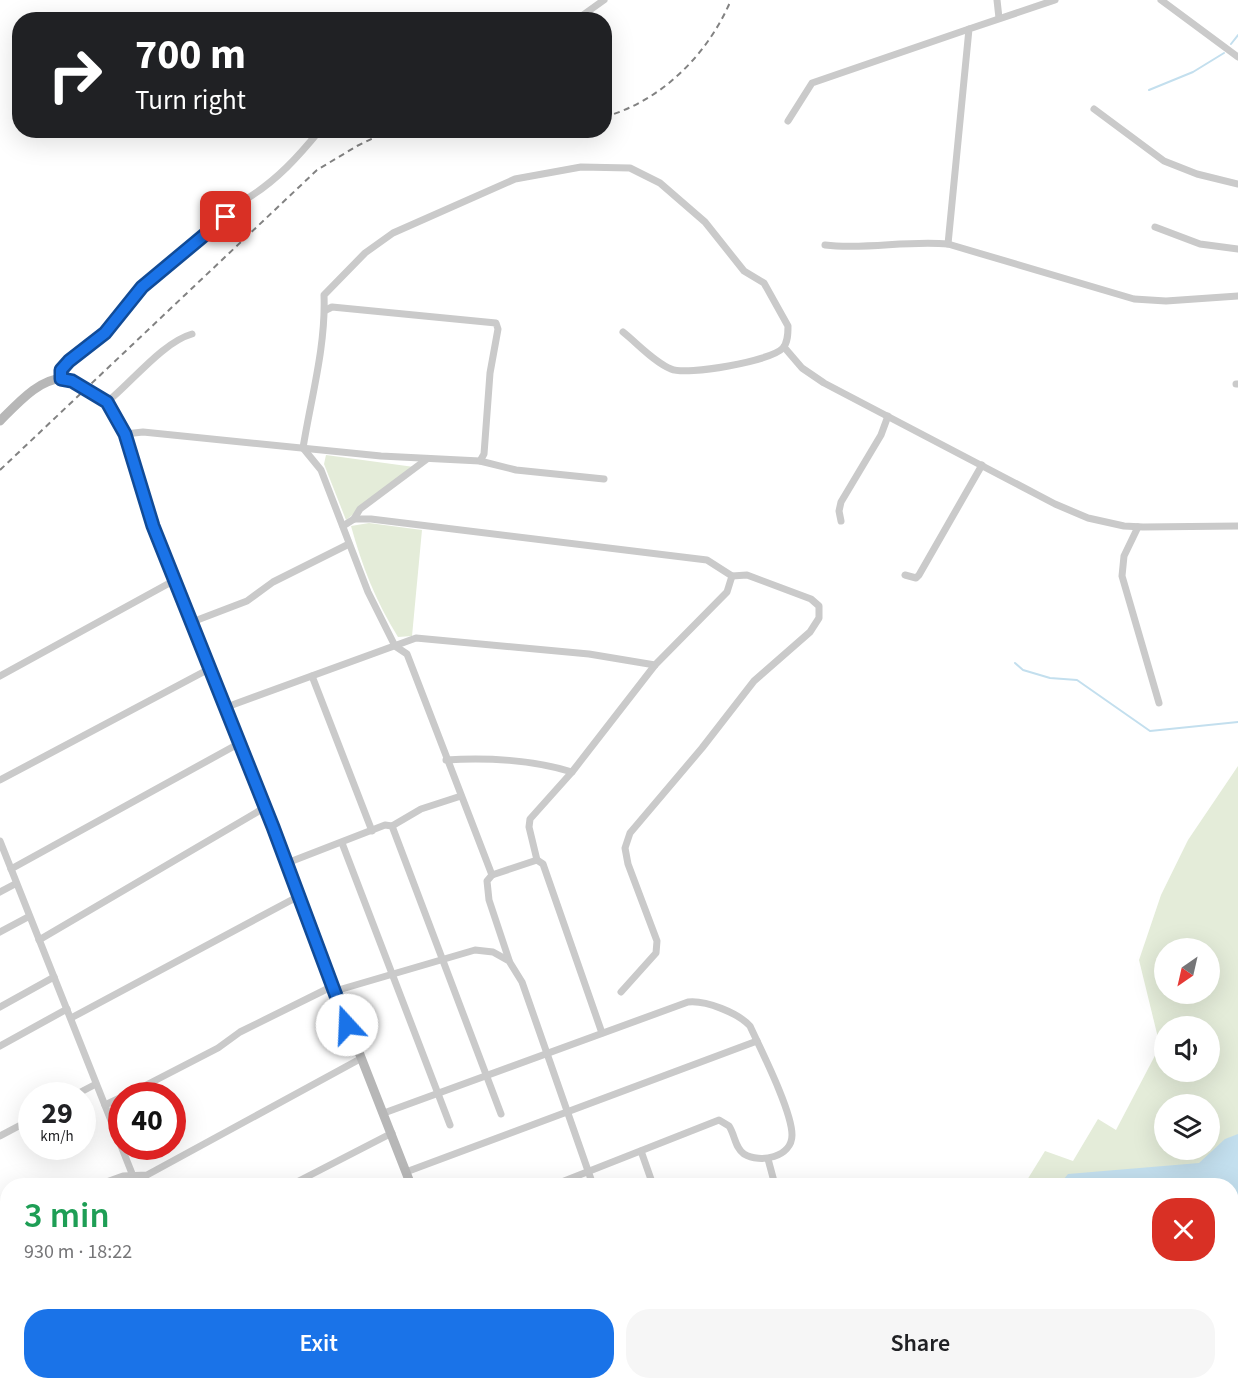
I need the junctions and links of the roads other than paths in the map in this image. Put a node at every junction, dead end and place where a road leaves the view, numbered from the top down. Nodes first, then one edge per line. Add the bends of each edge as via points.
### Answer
1 (604, 0) edge
2 (997, 0) edge
3 (1055, 0) edge
4 (1161, 0) edge
5 (587, 12) edge
6 (999, 18) junction
7 (969, 29) junction
8 (1238, 57) edge
9 (1094, 109) dead end
10 (788, 121) dead end
11 (314, 138) edge
12 (1238, 184) edge
13 (1155, 226) dead end
14 (948, 244) junction
15 (825, 245) dead end
16 (1238, 249) edge
17 (1238, 296) edge
18 (326, 310) junction
19 (623, 332) dead end
20 (192, 334) dead end
21 (784, 347) junction
22 (61, 379) junction
23 (107, 402) junction
24 (888, 416) junction
25 (0, 421) edge
26 (125, 434) junction
27 (303, 448) junction
28 (427, 459) junction
29 (480, 461) junction
30 (982, 465) junction
31 (604, 479) dead end
32 (354, 519) junction
33 (841, 521) dead end
34 (343, 526) junction
35 (1238, 526) edge
36 (1138, 527) junction
37 (349, 544) junction
38 (905, 575) dead end
39 (732, 576) junction
40 (176, 580) junction
41 (192, 622) junction
42 (395, 646) junction
43 (655, 665) junction
44 (209, 669) junction
45 (0, 676) edge
46 (312, 676) junction
47 (1159, 703) dead end
48 (224, 708) junction
49 (238, 744) junction
50 (446, 760) junction
51 (572, 772) junction
52 (0, 780) edge
53 (461, 796) junction
54 (264, 808) junction
55 (392, 826) junction
56 (372, 831) junction
57 (0, 841) edge
58 (342, 843) junction
59 (537, 860) junction
60 (286, 863) junction
61 (11, 869) junction
62 (492, 875) junction
63 (15, 884) junction
64 (0, 892) edge
65 (299, 896) junction
66 (28, 917) junction
67 (0, 932) edge
68 (39, 940) junction
69 (440, 959) junction
70 (509, 961) junction
71 (393, 973) junction
72 (54, 977) junction
73 (334, 989) junction
74 (621, 992) dead end
75 (0, 1007) edge
76 (67, 1009) junction
77 (70, 1018) junction
78 (602, 1033) junction
79 (757, 1041) junction
80 (0, 1046) edge
81 (548, 1055) junction
82 (360, 1059) junction
83 (486, 1076) junction
84 (95, 1082) edge
85 (152, 1082) edge
86 (96, 1084) edge
87 (438, 1094) junction
88 (108, 1104) edge
89 (105, 1105) junction
90 (384, 1113) junction
91 (501, 1114) dead end
92 (568, 1114) junction
93 (450, 1125) dead end
94 (18, 1126) edge
95 (392, 1134) junction
96 (0, 1136) edge
97 (641, 1151) junction
98 (768, 1159) junction
99 (406, 1172) junction
100 (589, 1172) junction
101 (130, 1176) junction
102 (123, 1178) edge
103 (305, 1178) edge
104 (408, 1178) edge
105 (573, 1178) edge
106 (591, 1178) edge
107 (651, 1178) edge
108 (773, 1178) edge

1 - 5 street
2 - 6 street
3 - 6 street
4 - 8 street
6 - 7 street
7 - 10 street via 812,82
7 - 14 street
9 - 12 street via 1164,161
11 - 22 street via 267,186 142,287 105,333 61,370
13 - 16 street via 1200,244
14 - 15 street via 852,248
14 - 17 street via 1134,299
18 - 21 street via 324,295 330,286 393,233 515,178 580,167 630,168 660,183 705,222 744,271 764,283 788,326
18 - 27 street
18 - 29 street via 332,307 389,311 496,323 484,454
19 - 21 street via 669,368 684,373 741,363
20 - 23 street via 182,337
21 - 24 street via 817,378
22 - 23 street via 72,381
22 - 25 street via 32,392
23 - 26 street
24 - 30 street
24 - 33 street via 841,502
26 - 27 street via 143,432
26 - 40 street via 153,526
27 - 28 street
27 - 34 street via 321,470
28 - 29 street
28 - 32 street via 360,509
29 - 31 street via 516,470
30 - 36 street via 1071,512
30 - 38 street via 919,575
32 - 34 street
32 - 39 street via 707,560
34 - 37 street
35 - 36 street
36 - 47 street via 1124,556 1122,576
37 - 41 street via 273,582 247,601
37 - 42 street
39 - 43 street via 727,592
39 - 74 street via 747,575 811,599 819,606 819,618 810,633 754,681 630,833 625,848 628,864 657,941 656,954
40 - 41 street
40 - 45 street
41 - 44 street
42 - 43 street via 417,638 589,654
42 - 46 street
42 - 50 street via 407,654
43 - 51 street
44 - 48 street
44 - 52 street
46 - 48 street
46 - 56 street
48 - 49 street
49 - 54 street
49 - 61 street
50 - 51 street via 474,758
50 - 53 street
51 - 59 street via 530,819
53 - 55 street via 421,810
53 - 62 street
54 - 60 street
54 - 68 street
55 - 56 street
55 - 69 street
56 - 58 street
57 - 61 street
58 - 60 street
58 - 71 street
59 - 62 street
59 - 78 street via 543,864
60 - 65 street
61 - 63 street
62 - 70 street via 487,881 489,900
63 - 64 street
63 - 66 street
65 - 73 street
65 - 77 street
66 - 67 street
66 - 68 street
68 - 72 street
69 - 70 street via 485,950
69 - 71 street
69 - 83 street
70 - 81 street via 522,982
71 - 73 street
71 - 87 street
72 - 75 street
72 - 76 street
73 - 82 street
73 - 85 street via 240,1032 218,1048
76 - 77 street
76 - 80 street
77 - 84 street
78 - 79 street via 693,1002 745,1021
78 - 81 street
79 - 92 street
79 - 98 street via 792,1133 788,1146
81 - 83 street
81 - 92 street
82 - 90 street
82 - 101 street via 147,1175
83 - 87 street
83 - 91 street
86 - 89 street
87 - 90 street
87 - 93 street
88 - 89 street
89 - 101 street
90 - 95 street
92 - 99 street
92 - 100 street
94 - 96 street
95 - 99 street
95 - 103 street
97 - 98 street via 719,1120 729,1126 745,1155
97 - 100 street
97 - 107 street
98 - 108 street
99 - 104 street
100 - 105 street
100 - 106 street
101 - 102 street

